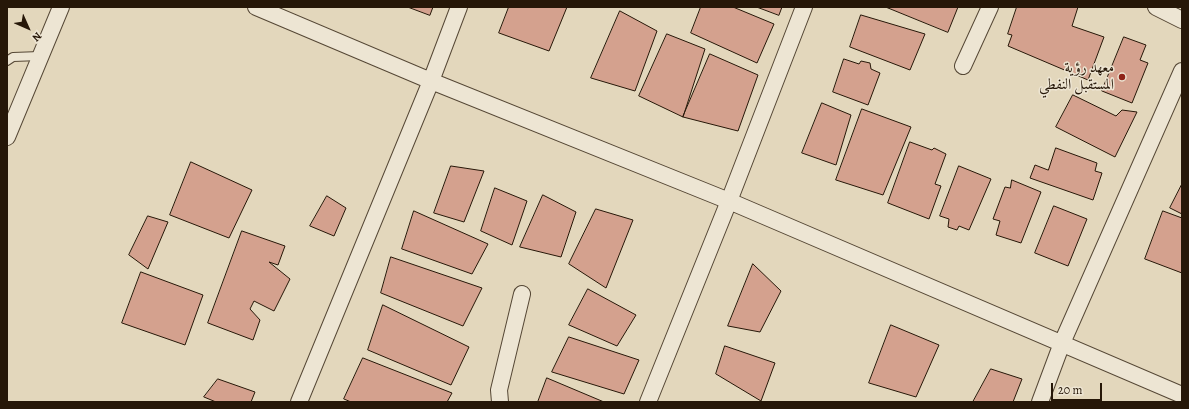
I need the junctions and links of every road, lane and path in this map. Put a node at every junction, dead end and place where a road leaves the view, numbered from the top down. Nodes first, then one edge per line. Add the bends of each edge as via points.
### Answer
1 (61, 7) edge
2 (256, 7) edge
3 (459, 7) edge
4 (804, 7) edge
5 (990, 7) edge
6 (1156, 7) edge
7 (1182, 20) edge
8 (40, 56) junction
9 (7, 61) edge
10 (963, 66) dead end
11 (1182, 71) edge
12 (431, 81) junction
13 (7, 137) edge
14 (729, 201) junction
15 (522, 294) dead end
16 (1062, 343) junction
17 (1182, 394) edge
18 (300, 402) edge
19 (500, 402) edge
20 (648, 402) edge
21 (1040, 402) edge

1 - 8 street
2 - 12 street
3 - 12 street
4 - 14 street
5 - 10 street
6 - 7 street
8 - 9 lane via 13,58
8 - 13 street
11 - 16 street
12 - 14 street
12 - 18 street
14 - 16 street
14 - 20 street
15 - 19 street via 499,390
16 - 17 street
16 - 21 street

